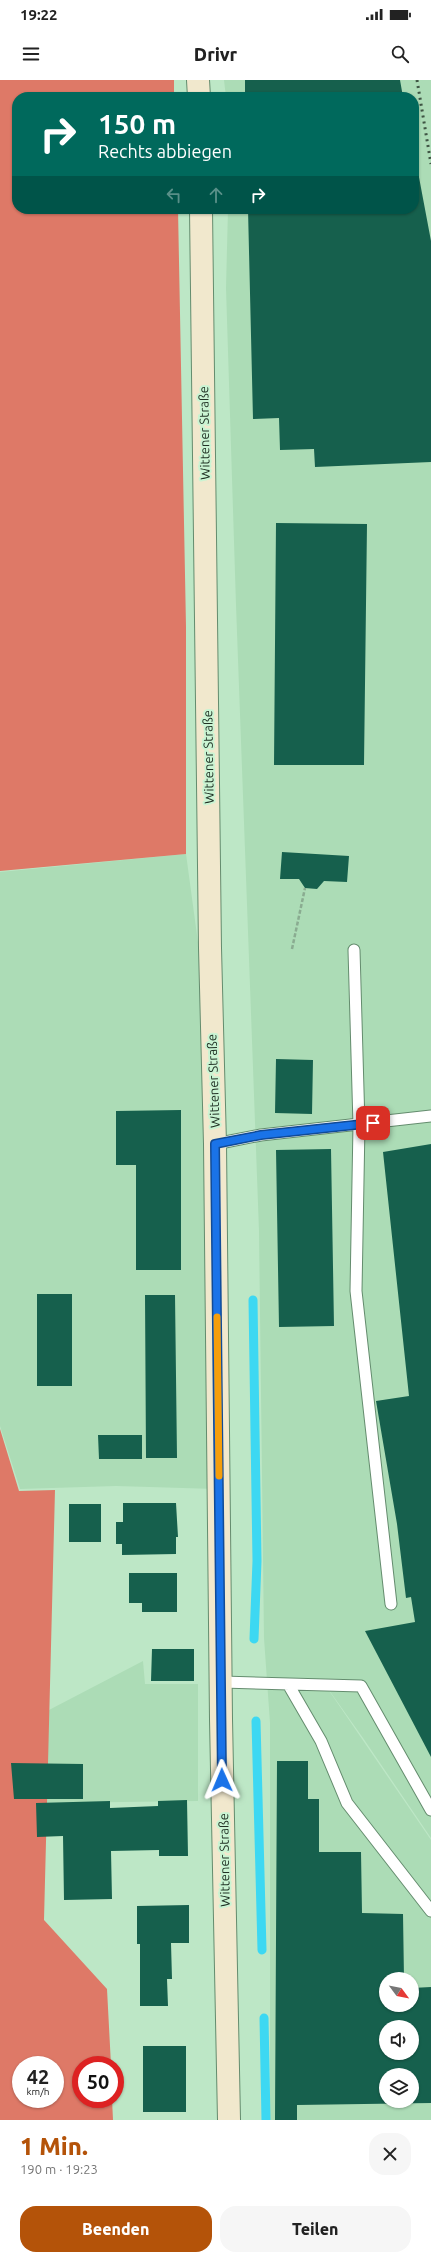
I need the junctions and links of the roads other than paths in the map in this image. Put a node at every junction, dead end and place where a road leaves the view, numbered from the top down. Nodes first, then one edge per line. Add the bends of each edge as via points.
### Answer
1 (198, 80) edge
2 (199, 92) edge
3 (201, 214) edge
4 (354, 950) dead end
5 (431, 1116) edge
6 (358, 1125) junction
7 (215, 1144) junction
8 (391, 1604) dead end
9 (222, 1682) junction
10 (288, 1684) junction
11 (431, 1810) edge
12 (431, 1911) edge
13 (229, 2120) edge

1 - 2 main road
3 - 7 main road, Wittener Straße via 210,948
4 - 6 lane
5 - 6 lane
6 - 7 lane via 261,1135
6 - 8 lane via 356,1291
7 - 9 main road, Wittener Straße
9 - 10 lane
9 - 13 main road, Wittener Straße
10 - 11 lane via 361,1686
10 - 12 lane via 321,1741 347,1803

